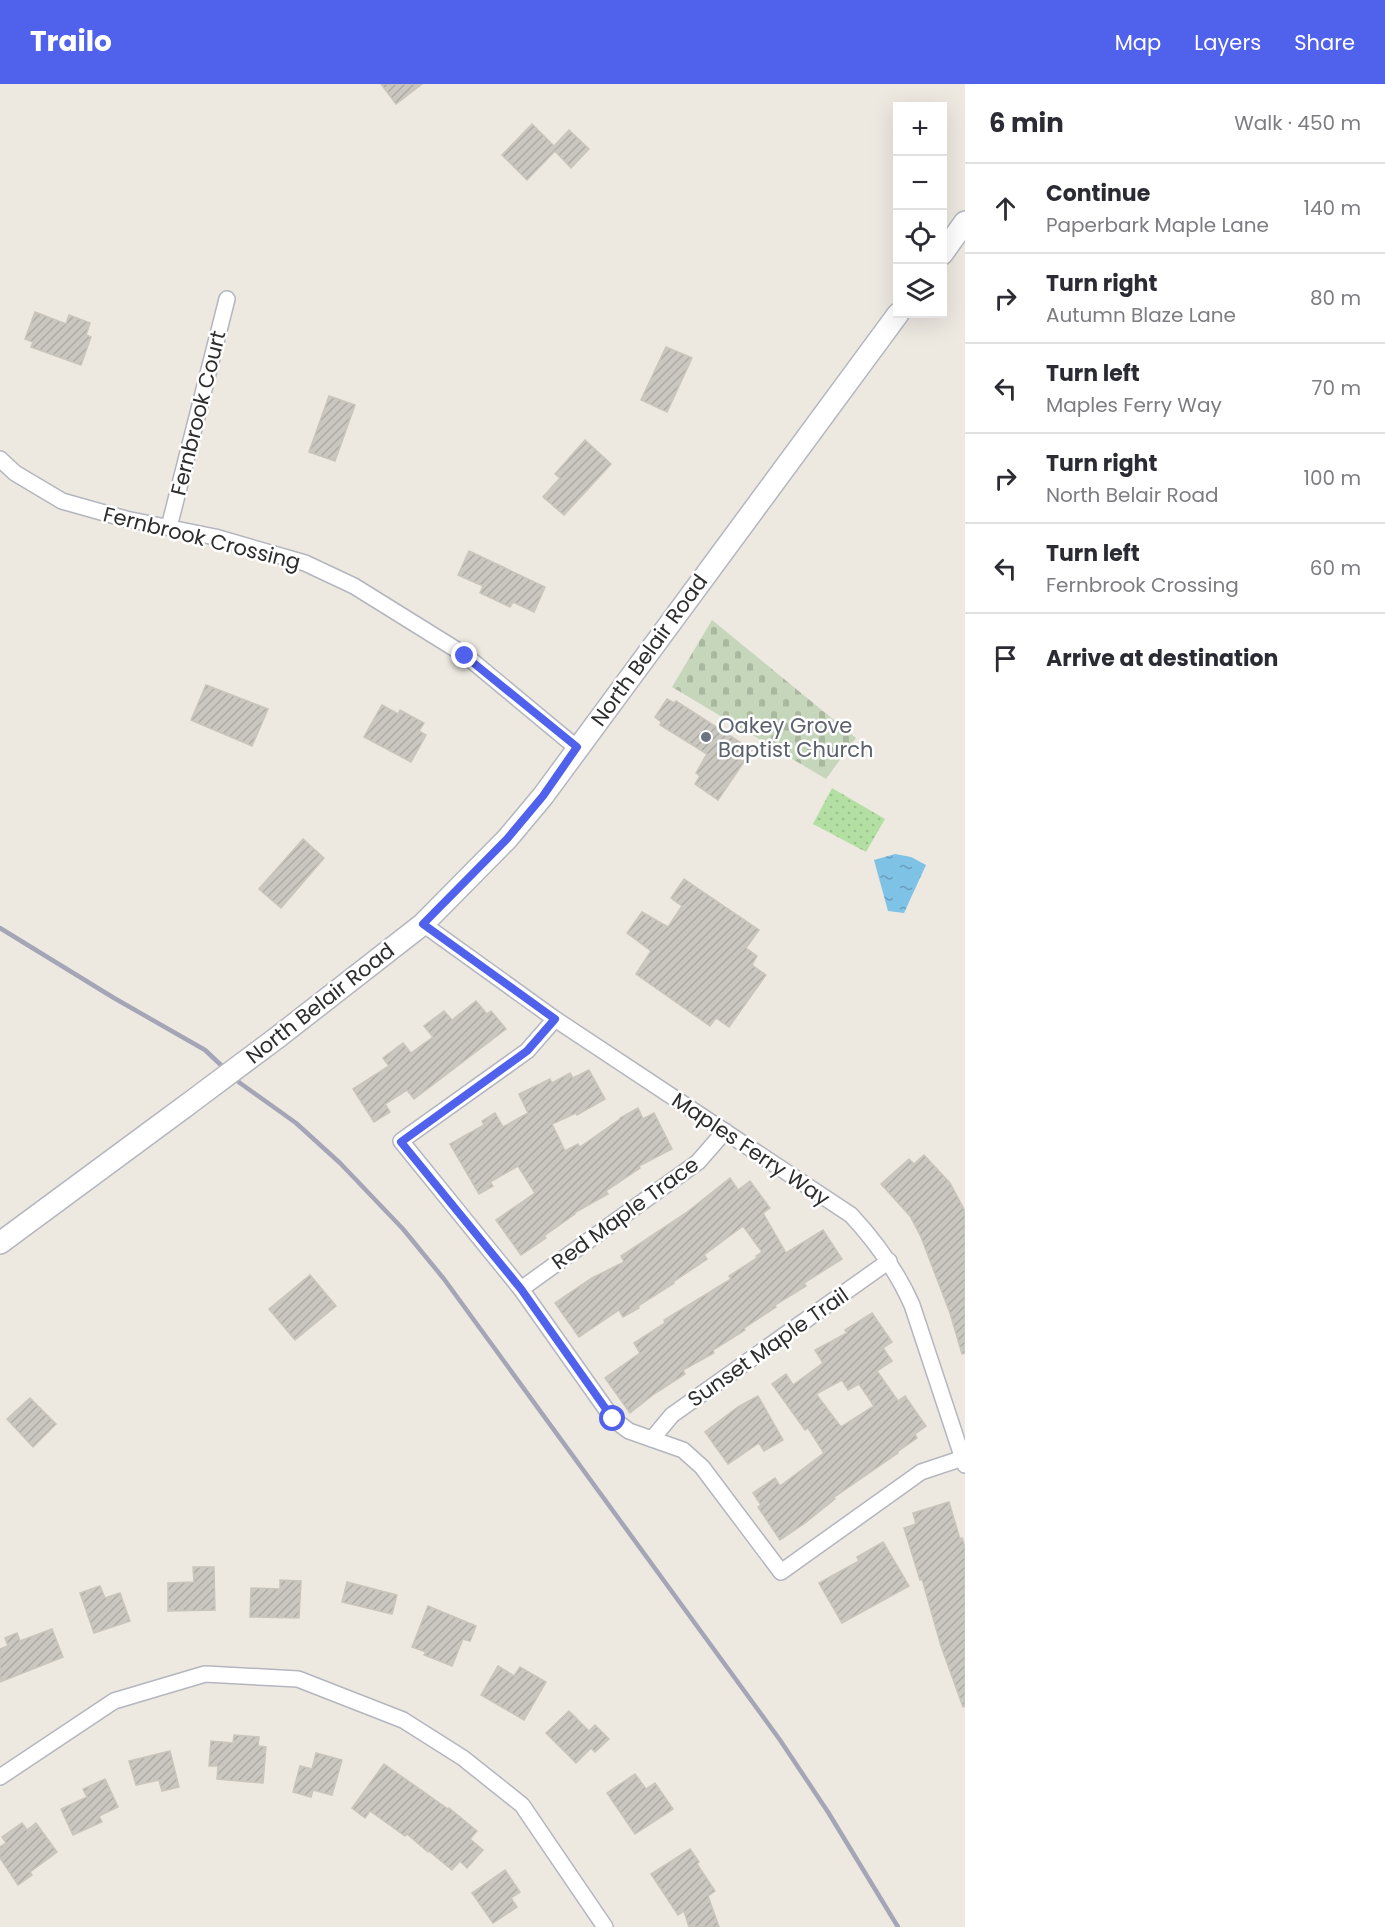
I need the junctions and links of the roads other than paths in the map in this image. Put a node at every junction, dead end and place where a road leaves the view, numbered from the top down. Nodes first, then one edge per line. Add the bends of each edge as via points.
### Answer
1 (965, 222) edge
2 (947, 247) edge
3 (228, 299) dead end
4 (895, 318) edge
5 (0, 459) edge
6 (169, 527) junction
7 (577, 747) junction
8 (423, 924) junction
9 (555, 1019) junction
10 (725, 1131) junction
11 (0, 1244) edge
12 (889, 1261) junction
13 (521, 1289) junction
14 (652, 1439) junction
15 (964, 1462) edge
16 (0, 1777) edge
17 (604, 1927) edge

1 - 2 street
3 - 6 street, Fernbrook Court
4 - 7 street, North Belair Road
5 - 6 street, Fernbrook Crossing via 15,473 62,501
6 - 7 street, Fernbrook Crossing via 305,563 354,586 465,656
7 - 8 street, North Belair Road via 507,839
8 - 9 street, Maples Ferry Way
8 - 11 street, North Belair Road, bridge
9 - 10 street, Maples Ferry Way
9 - 13 street via 527,1051 401,1142
10 - 12 street, Maples Ferry Way via 851,1215
10 - 13 street, Red Maple Trace via 698,1162
12 - 14 street, Sunset Maple Trail via 672,1416
12 - 15 street, Maples Ferry Way via 912,1305
13 - 14 street via 613,1419 629,1431
14 - 15 street via 683,1450 702,1467 782,1572 921,1472
16 - 17 street via 114,1701 205,1674 297,1679 403,1720 463,1758 522,1805

